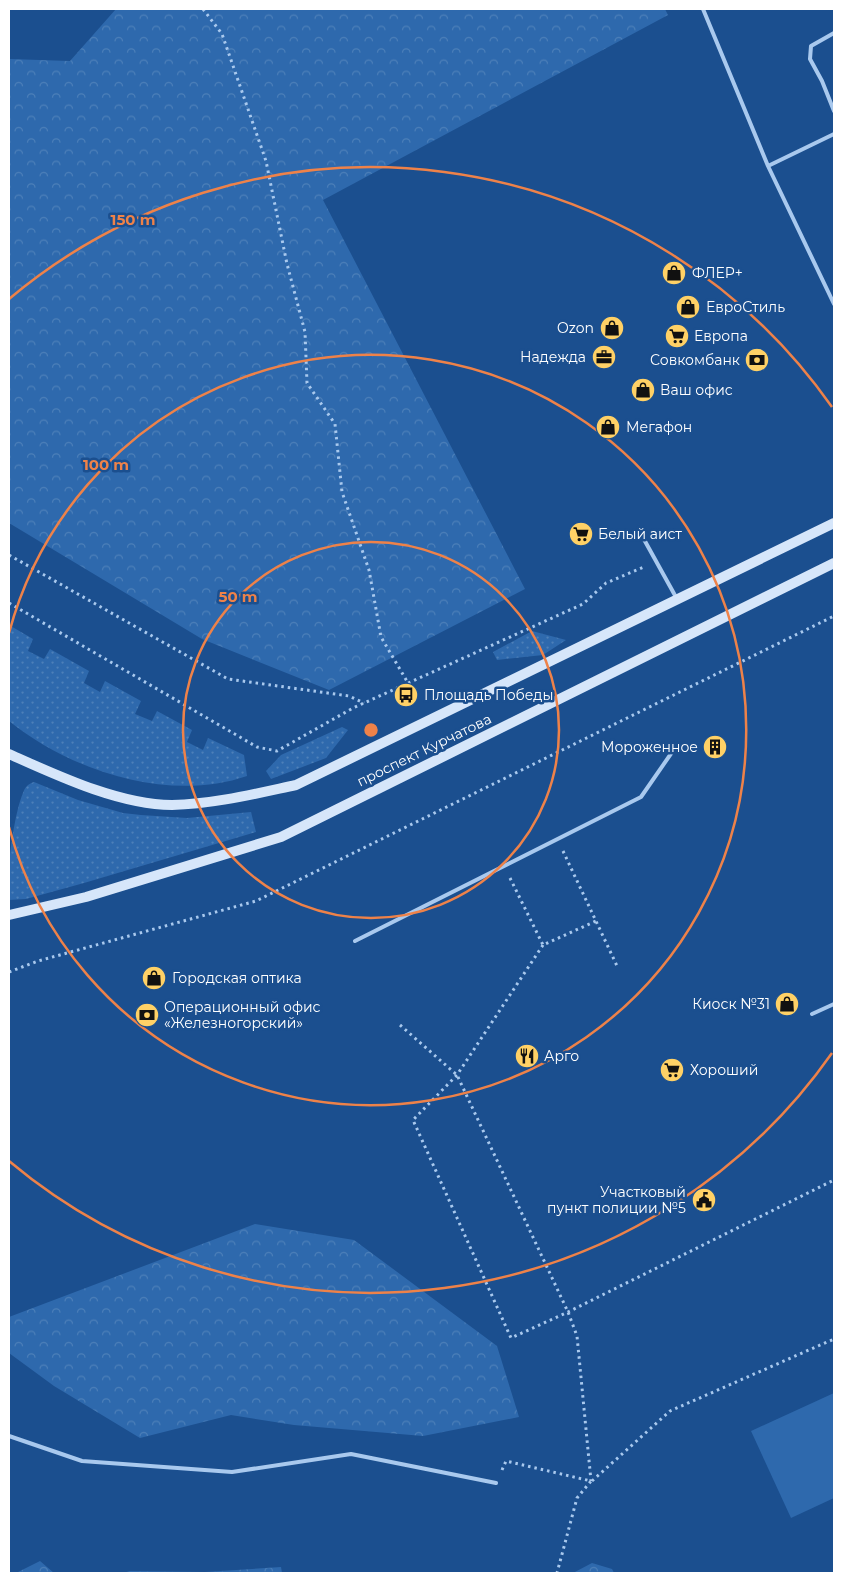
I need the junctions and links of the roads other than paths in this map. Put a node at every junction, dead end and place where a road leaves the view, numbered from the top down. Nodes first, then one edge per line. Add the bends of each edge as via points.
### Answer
1 (702, 9) edge
2 (834, 33) edge
3 (834, 111) edge
4 (834, 134) edge
5 (768, 166) junction
6 (834, 304) edge
7 (834, 522) edge
8 (640, 534) dead end
9 (834, 563) edge
10 (677, 599) junction
11 (677, 745) dead end
12 (9, 754) edge
13 (9, 914) edge
14 (355, 941) dead end
15 (834, 1004) edge
16 (812, 1014) dead end
17 (9, 1436) edge
18 (496, 1483) road end

1 - 5 lane
2 - 3 lane via 811,46 810,59
4 - 5 lane
5 - 6 lane
7 - 10 main road, проспект Курчатова
8 - 10 lane
9 - 13 main road, проспект Курчатова via 281,837 86,897
10 - 12 main road, проспект Курчатова via 296,785 221,802 170,805 116,796 67,780
11 - 14 lane via 641,797
15 - 16 lane
17 - 18 lane via 82,1461 232,1472 351,1454

